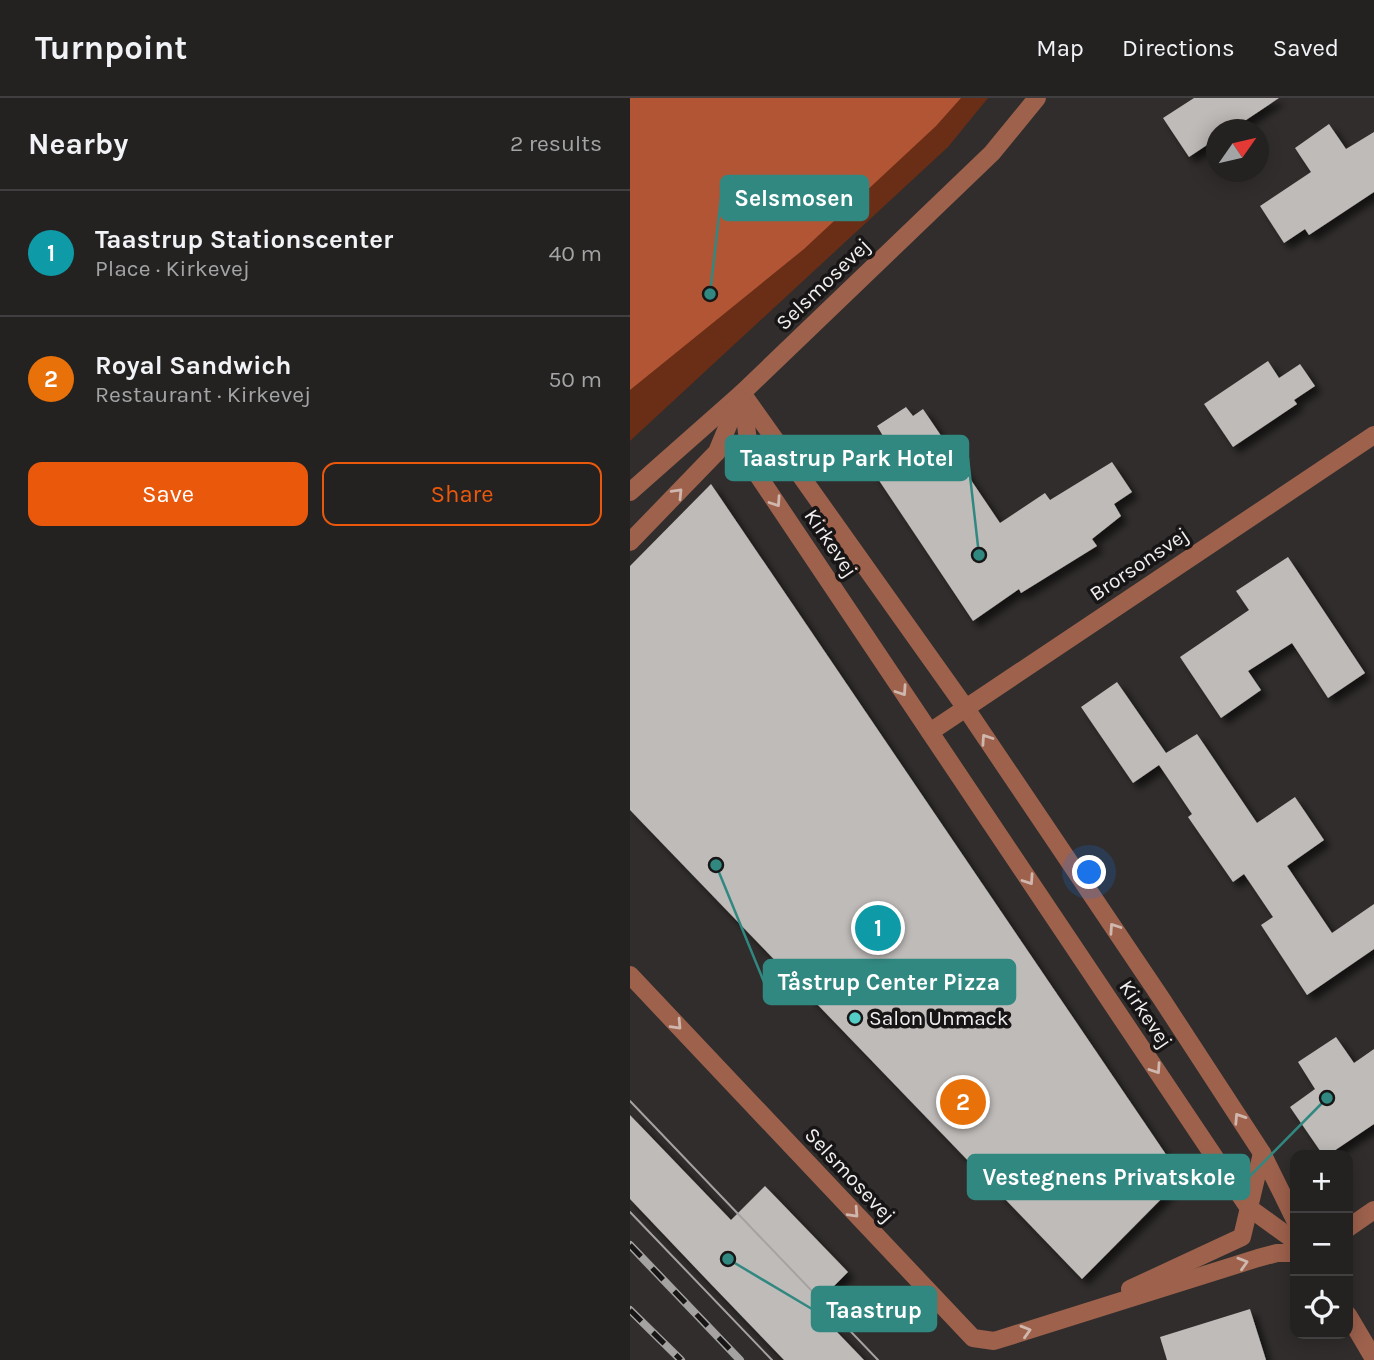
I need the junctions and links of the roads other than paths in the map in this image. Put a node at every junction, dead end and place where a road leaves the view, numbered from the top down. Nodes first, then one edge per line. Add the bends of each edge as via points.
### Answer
1 (1037, 98) edge
2 (742, 393) junction
3 (1374, 435) edge
4 (630, 492) edge
5 (630, 542) edge
6 (965, 707) junction
7 (930, 732) junction
8 (630, 975) edge
9 (1262, 1153) junction
10 (1248, 1208) junction
11 (1374, 1210) edge
12 (1292, 1213) edge
13 (1353, 1225) edge
14 (1290, 1237) edge
15 (1290, 1253) edge
16 (1063, 1320) junction
17 (1353, 1323) edge
18 (1374, 1359) edge

1 - 2 street, Selsmosevej via 992,153
2 - 4 street, Selsmosevej
5 -> 2 street via 717,452
2 - 6 street, Kirkevej
2 -> 7 street, Kirkevej via 751,465
3 - 6 street, Brorsonsvej
6 - 7 street, Brorsonsvej
9 -> 6 street, Kirkevej
7 -> 10 street, Kirkevej
8 -> 16 street, Selsmosevej via 973,1338 994,1341
9 - 10 street, Selsmosevej
9 - 12 street, Kirkevej
10 - 14 street, Kirkevej
10 - 16 street, Selsmosevej via 1242,1237
11 - 13 street
16 -> 15 street, Selsmosevej via 1258,1258
17 - 18 street

